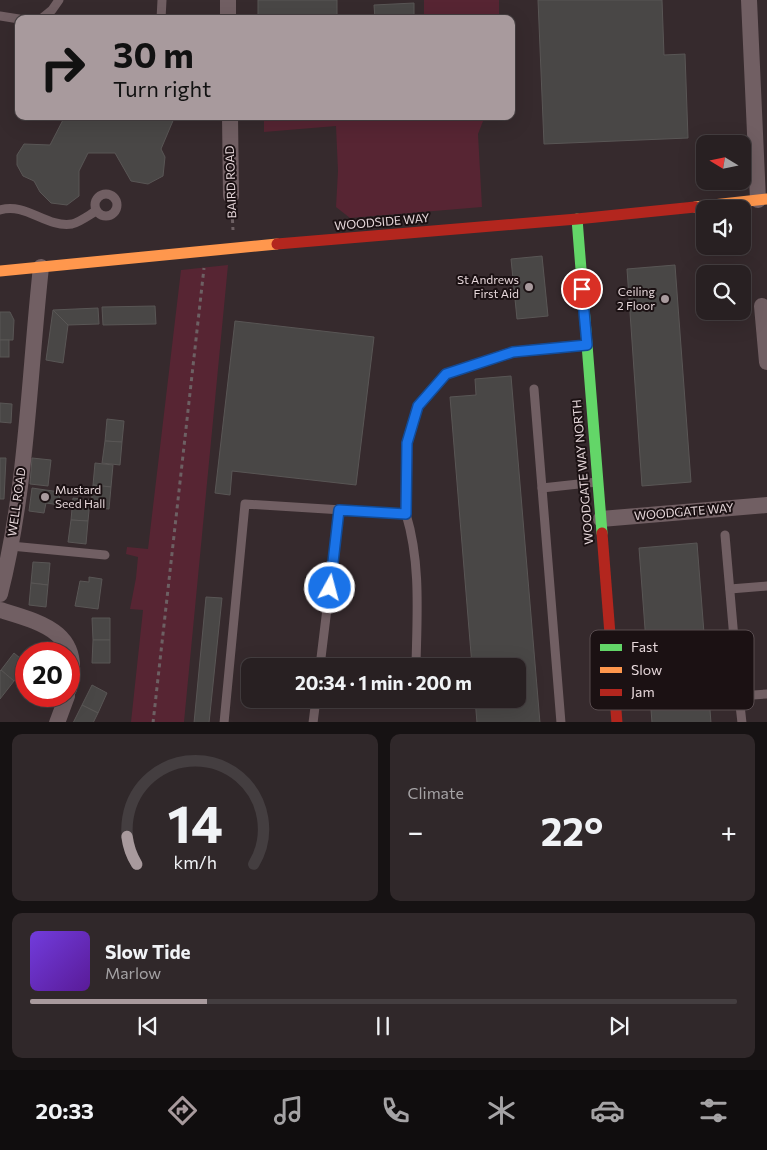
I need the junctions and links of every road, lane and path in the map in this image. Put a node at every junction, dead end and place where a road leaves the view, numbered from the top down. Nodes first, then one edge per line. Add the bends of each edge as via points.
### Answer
1 (59, 0) edge
2 (162, 0) edge
3 (228, 0) edge
4 (749, 0) edge
5 (46, 15) edge
6 (161, 15) edge
7 (228, 15) edge
8 (0, 16) edge
9 (15, 18) edge
10 (230, 120) edge
11 (231, 196) joint
12 (763, 200) edge
13 (0, 210) edge
14 (96, 211) dead end
15 (577, 219) junction
16 (234, 248) junction
17 (41, 267) junction
18 (204, 267) dead end
19 (0, 271) edge
20 (762, 306) dead end
21 (587, 345) junction
22 (767, 362) edge
23 (534, 389) dead end
24 (598, 482) junction
25 (542, 488) junction
26 (767, 505) edge
27 (339, 510) junction
28 (406, 514) junction
29 (601, 519) junction
30 (726, 535) dead end
31 (11, 546) junction
32 (105, 555) dead end
33 (767, 586) edge
34 (730, 589) junction
35 (0, 594) edge
36 (0, 610) edge
37 (610, 630) edge
38 (734, 630) edge
39 (64, 642) edge
40 (321, 658) edge
41 (416, 658) edge
42 (767, 694) edge
43 (754, 695) edge
44 (63, 707) edge
45 (315, 708) edge
46 (57, 722) edge
47 (153, 722) edge
48 (224, 722) edge
49 (313, 722) edge
50 (561, 722) edge

1 - 5 lane
2 - 6 lane
3 - 7 street
4 - 12 street
8 - 9 lane
10 - 11 street, BAIRD ROAD
11 - 16 path, BAIRD ROAD
12 - 15 street, WOODSIDE WAY
13 - 14 lane via 20,208 59,224 74,224
15 - 16 street, WOODSIDE WAY
15 - 21 street, WOODGATE WAY NORTH
16 - 17 street, WOODSIDE WAY
17 - 19 street, WOODSIDE WAY
17 - 31 street, WELL ROAD
18 - 47 path
20 - 22 street
21 - 24 street, WOODGATE WAY NORTH
21 - 28 street via 513,352 446,374 418,406 407,443
23 - 25 lane
24 - 25 lane
24 - 29 street, WOODGATE WAY NORTH
25 - 50 lane
26 - 29 street, WOODGATE WAY
27 - 28 lane
27 - 40 lane
27 - 48 lane via 245,504
28 - 41 lane via 413,535 418,591
29 - 37 street, WOODGATE WAY NORTH
30 - 34 lane
31 - 32 lane
31 - 35 street, WELL ROAD
33 - 34 lane
34 - 38 lane
36 - 39 street via 42,624 54,630
42 - 43 lane
44 - 46 street
45 - 49 lane

